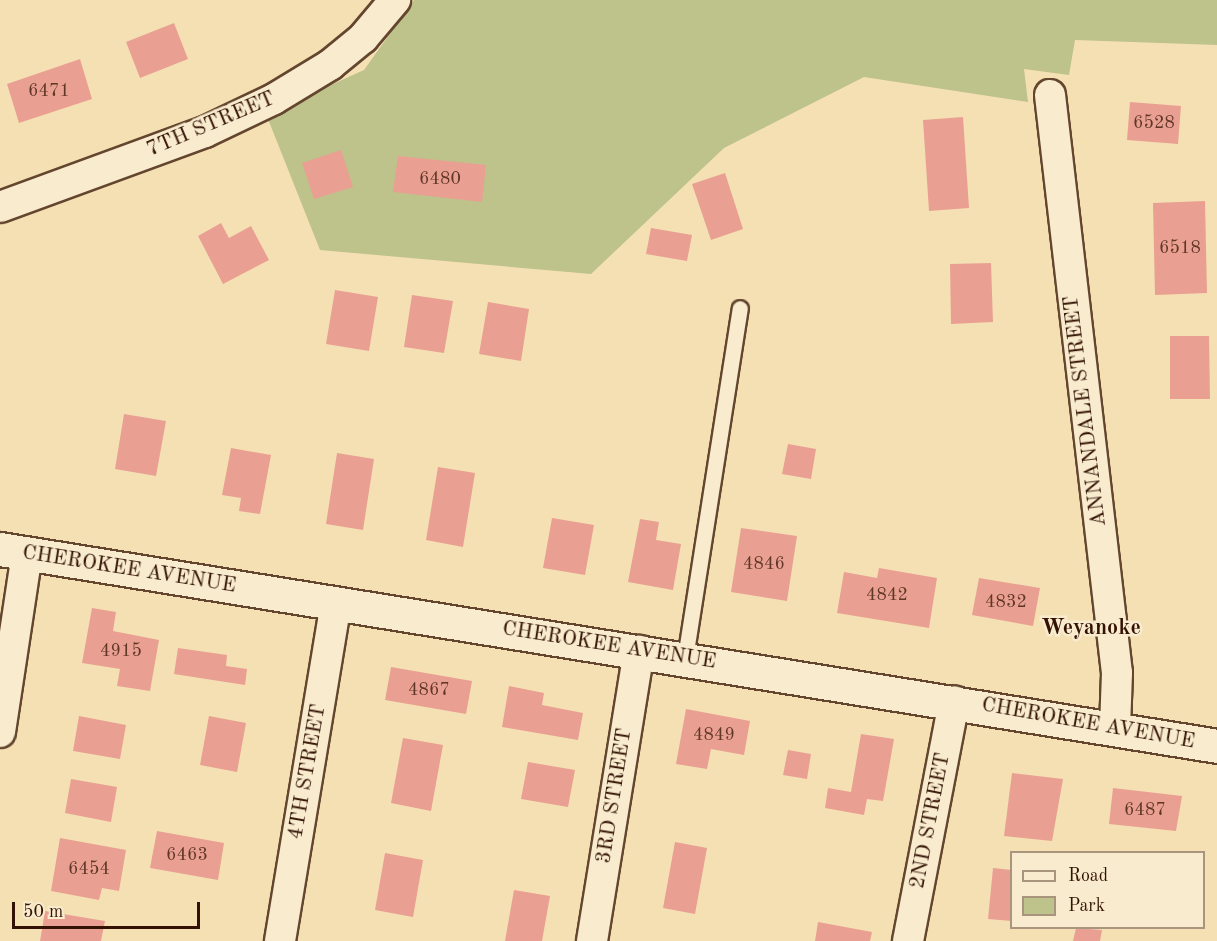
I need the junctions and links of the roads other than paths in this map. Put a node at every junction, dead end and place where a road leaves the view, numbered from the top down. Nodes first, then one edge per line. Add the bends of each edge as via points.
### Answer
1 (395, 0) edge
2 (1050, 95) dead end
3 (0, 207) edge
4 (740, 308) dead end
5 (13, 551) edge
6 (336, 603) junction
7 (639, 651) junction
8 (685, 658) junction
9 (954, 701) junction
10 (1115, 728) junction
11 (0, 732) edge
12 (1217, 746) edge
13 (280, 941) edge
14 (592, 941) edge
15 (908, 941) edge

1 - 3 street, 7TH STREET via 363,38 330,65 274,99 205,132
2 - 10 street, ANNANDALE STREET via 1117,673
4 - 8 lane
5 - 6 street, CHEROKEE AVENUE
5 - 11 street
6 - 7 street, CHEROKEE AVENUE
6 - 13 street, 4TH STREET
7 - 8 street, CHEROKEE AVENUE
7 - 14 street, 3RD STREET
8 - 9 street, CHEROKEE AVENUE
9 - 10 street, CHEROKEE AVENUE
9 - 15 street, 2ND STREET
10 - 12 street, CHEROKEE AVENUE

